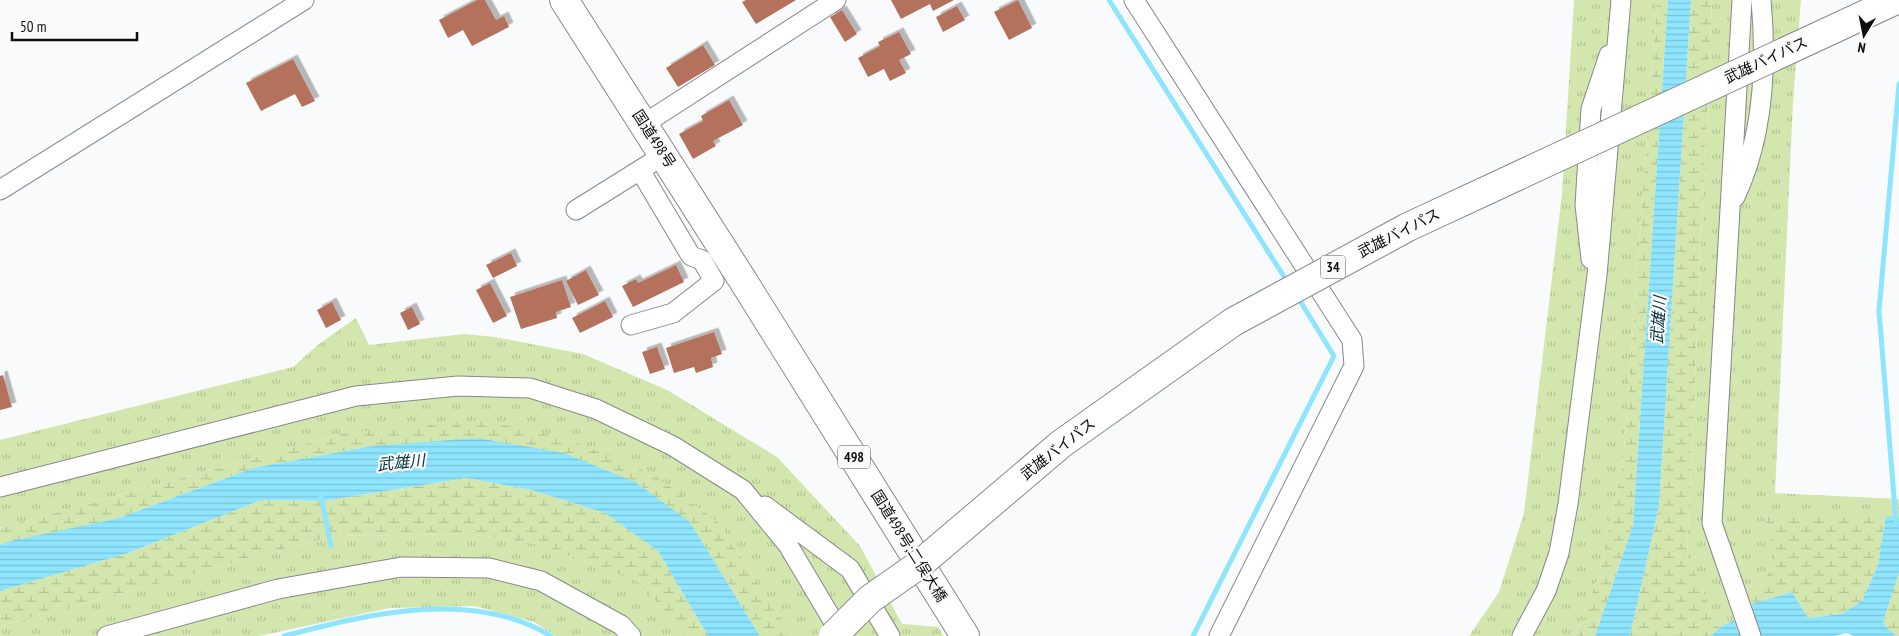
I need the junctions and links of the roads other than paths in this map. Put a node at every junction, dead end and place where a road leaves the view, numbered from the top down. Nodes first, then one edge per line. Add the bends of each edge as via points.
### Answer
1 (304, 0) edge
2 (564, 0) edge
3 (836, 0) edge
4 (1134, 0) edge
5 (1622, 0) edge
6 (1742, 0) edge
7 (1761, 0) edge
8 (1896, 0) edge
9 (644, 124) junction
10 (664, 155) junction
11 (640, 170) junction
12 (0, 190) edge
13 (1730, 208) junction
14 (576, 210) dead end
15 (742, 278) joint
16 (630, 325) dead end
17 (0, 487) edge
18 (743, 490) junction
19 (920, 564) junction
20 (107, 636) edge
21 (631, 636) edge
22 (832, 636) edge
23 (842, 636) edge
24 (890, 636) edge
25 (965, 636) edge
26 (1219, 636) edge
27 (1522, 636) edge
28 (1751, 636) edge

1 - 12 street
2 - 9 highway, 国道498号 / 498
3 - 9 street
4 - 26 street via 1352,340 1354,366
5 - 27 street via 1596,275 1568,504 1559,553 1546,591
6 - 13 street
7 - 13 street via 1764,33 1761,94 1748,170
8 - 19 highway, 武雄バイパス / 34, bridge via 1408,227 1233,322 1061,444
9 - 10 highway, 国道498号 / 498
10 - 11 street
10 - 15 highway, 国道498号 / 498
11 - 14 street
11 - 16 street via 691,256 702,260 714,281 673,313
13 - 28 street via 1712,522
15 - 19 highway, 国道498号;二俣大橋 / 498
17 - 18 street via 356,396 458,386 530,388 596,409 673,446
18 - 23 street via 788,545
18 - 24 street via 850,569
19 - 22 highway, 武雄バイパス / 34, bridge via 870,600
19 - 25 highway, 国道498号;二俣大橋 / 498
20 - 21 street via 278,589 401,567 489,568 541,581 621,625

